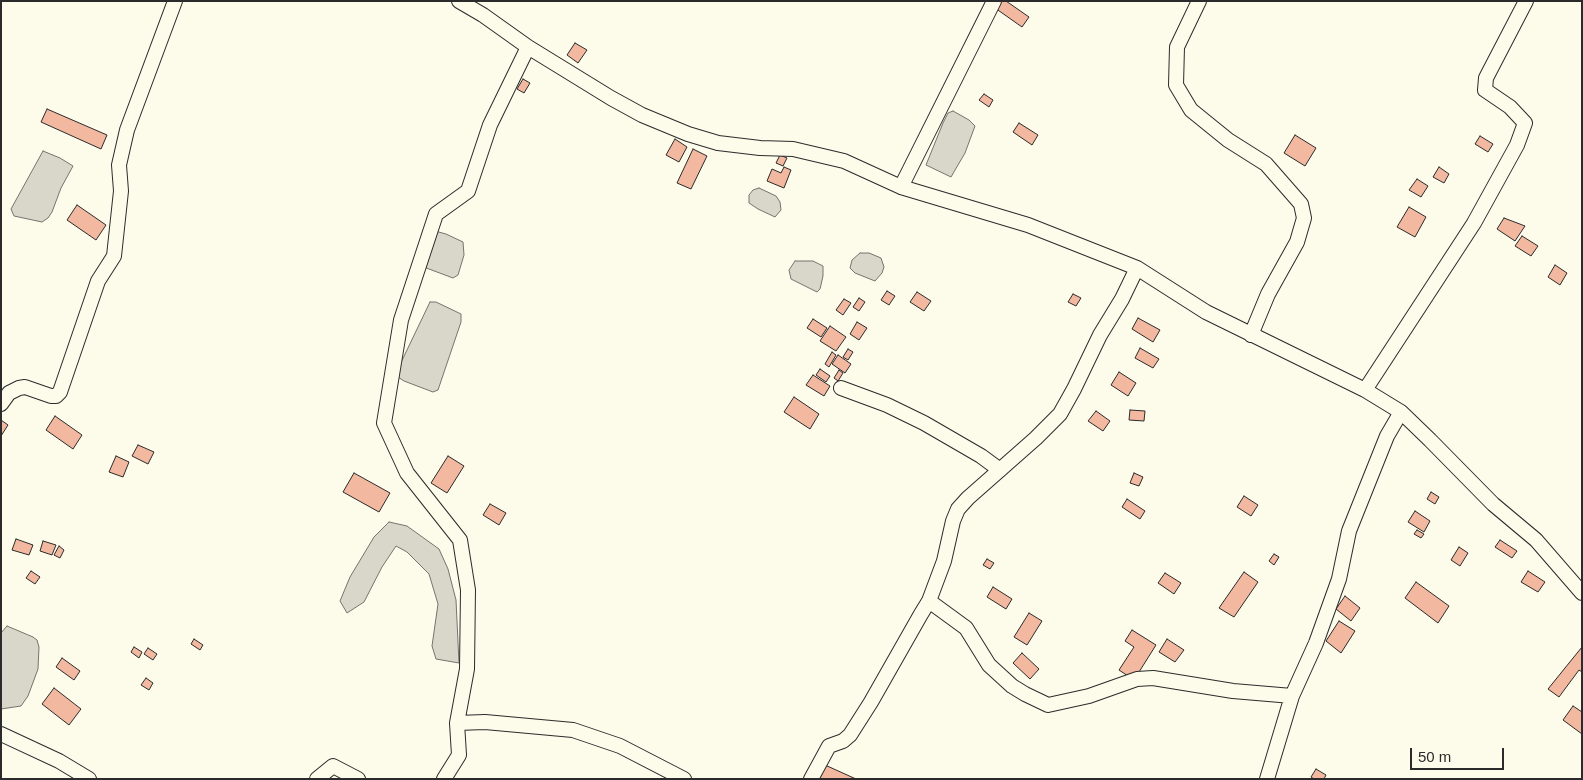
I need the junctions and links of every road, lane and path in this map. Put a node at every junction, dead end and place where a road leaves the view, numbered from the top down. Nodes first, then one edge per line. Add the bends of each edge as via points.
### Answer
1 (175, 1) edge
2 (459, 1) edge
3 (994, 1) edge
4 (1199, 1) edge
5 (1526, 1) edge
6 (528, 47) junction
7 (901, 187) junction
8 (1137, 268) junction
9 (1251, 336) junction
10 (840, 388) dead end
11 (1365, 390) junction
12 (1, 404) edge
13 (1401, 412) junction
14 (1000, 470) junction
15 (1582, 594) edge
16 (929, 601) junction
17 (1292, 696) junction
18 (457, 723) junction
19 (1, 734) edge
20 (81, 777) edge
21 (317, 779) edge
22 (358, 779) edge
23 (444, 779) edge
24 (684, 779) edge
25 (811, 779) edge
26 (1267, 779) edge

1 - 12 street via 126,130 119,165 121,191 114,256 98,281 60,392 51,396 26,387 19,388 9,393
2 - 6 street
3 - 7 street
4 - 9 street via 1177,47 1176,84 1191,110 1228,140 1266,164 1302,204 1304,218 1296,242 1268,294
5 - 11 street via 1486,78 1484,90 1510,107 1525,123 1517,145 1474,223
6 - 7 street via 642,115 688,134 718,143 793,149 844,161
6 - 18 street via 490,125 468,191 436,214 401,320 384,423 407,473 460,540 468,590 466,669
7 - 8 street via 1028,225
8 - 9 street
8 - 14 street via 1060,414
9 - 11 street
10 - 14 street via 909,416
11 - 13 street
13 - 15 street via 1493,504 1536,540
13 - 17 street via 1371,472 1349,531 1339,578 1323,624
14 - 16 street via 958,509
16 - 17 street via 966,628 989,665 1012,686 1048,705 1089,696 1137,679 1153,678 1233,691
16 - 25 street via 855,727 843,741 829,746
17 - 26 street
18 - 23 street via 459,755
18 - 24 street via 485,722 573,730 620,746
19 - 20 street
21 - 22 street via 333,766

